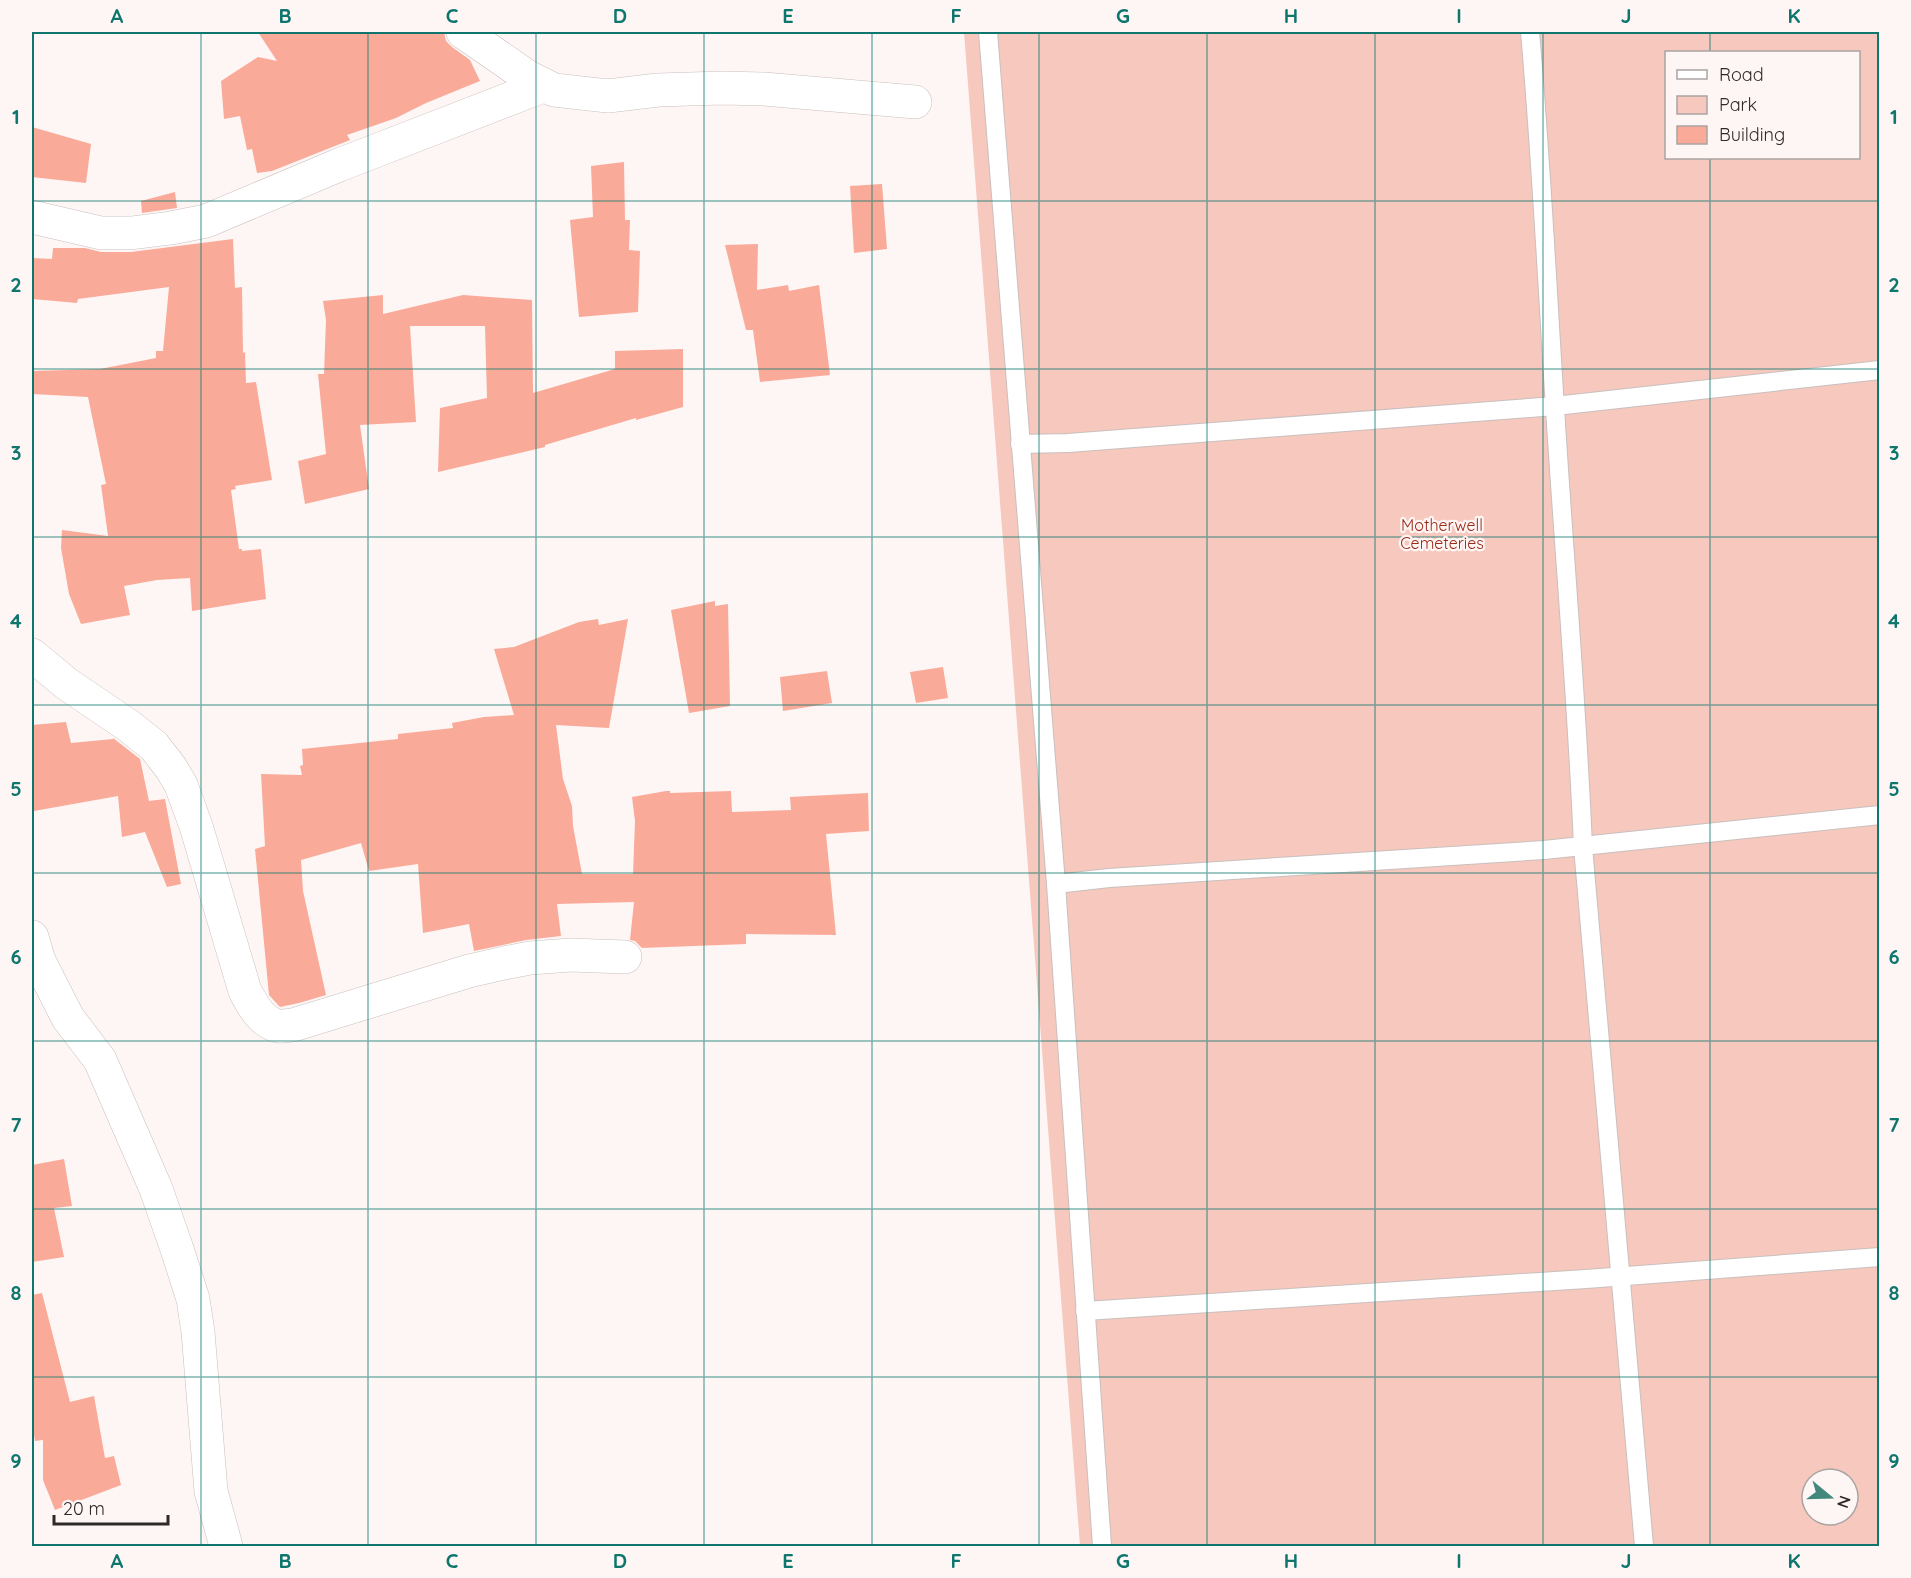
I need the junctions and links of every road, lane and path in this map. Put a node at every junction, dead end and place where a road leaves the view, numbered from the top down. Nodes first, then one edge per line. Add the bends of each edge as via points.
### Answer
1 (464, 32) edge
2 (988, 32) edge
3 (1530, 32) edge
4 (543, 86) junction
5 (915, 102) dead end
6 (32, 217) edge
7 (1880, 370) edge
8 (1555, 406) junction
9 (1020, 444) junction
10 (32, 655) edge
11 (1880, 816) edge
12 (1583, 847) junction
13 (1056, 884) junction
14 (32, 937) edge
15 (625, 957) dead end
16 (1880, 1257) edge
17 (1621, 1275) junction
18 (1085, 1311) junction
19 (226, 1546) edge
20 (1102, 1546) edge
21 (1644, 1546) edge

1 - 4 street
2 - 9 lane
3 - 8 lane
4 - 5 street via 608,96 722,88
4 - 6 street via 206,221 101,233
7 - 8 lane
8 - 9 lane
8 - 12 lane
9 - 13 lane
10 - 15 street via 154,746 171,768 196,826 245,991 263,1018 278,1026 293,1025 504,963 571,955
11 - 12 lane
12 - 13 lane
12 - 17 lane
13 - 18 lane
14 - 19 street via 39,961 68,1018 100,1060 156,1189 177,1249 195,1310 211,1491
16 - 17 lane
17 - 18 lane
17 - 21 lane
18 - 20 lane

